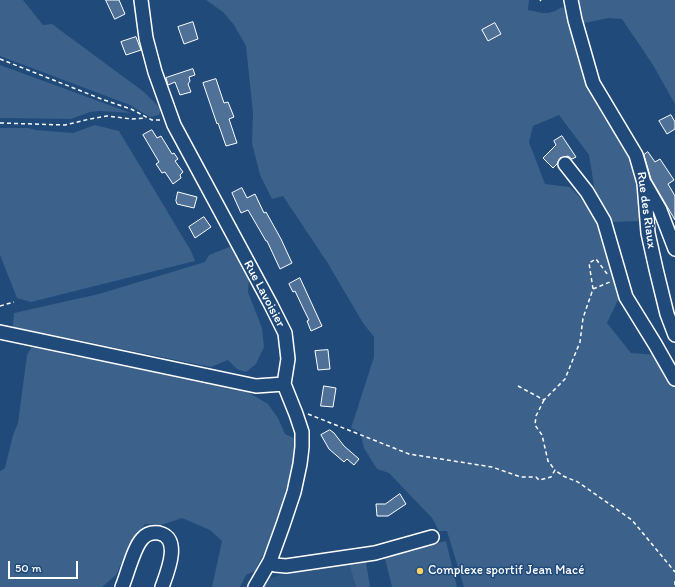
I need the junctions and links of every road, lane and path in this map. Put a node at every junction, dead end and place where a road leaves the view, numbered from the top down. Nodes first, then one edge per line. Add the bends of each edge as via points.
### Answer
1 (141, 0) edge
2 (571, 0) edge
3 (0, 59) edge
4 (146, 118) junction
5 (173, 122) junction
6 (0, 123) edge
7 (565, 164) dead end
8 (644, 183) junction
9 (675, 248) edge
10 (653, 255) junction
11 (608, 276) dead end
12 (612, 282) dead end
13 (593, 289) junction
14 (14, 302) dead end
15 (0, 306) edge
16 (0, 332) edge
17 (675, 335) edge
18 (675, 379) edge
19 (284, 384) junction
20 (518, 386) dead end
21 (544, 400) junction
22 (296, 414) junction
23 (555, 470) junction
24 (432, 537) dead end
25 (270, 561) junction
26 (675, 572) edge
27 (675, 581) edge
28 (675, 586) edge
29 (122, 587) edge
30 (162, 587) edge
31 (255, 587) edge

1 - 5 street, Rue Lavoisier via 146,38
2 - 8 street, Rue des Riaux via 593,83 636,155
3 - 4 path via 131,109
4 - 5 path
4 - 6 path via 107,116 65,125
5 - 19 street, Rue Lavoisier via 285,333 288,359
7 - 18 street via 587,192 604,221 626,297
8 - 9 street via 660,210
8 - 10 street, Rue des Riaux via 648,233
9 - 10 street
10 - 17 street, Rue des Riaux via 667,314
11 - 13 path via 596,259 589,263
12 - 13 path
13 - 21 path via 583,318 580,342 565,379
14 - 15 path
16 - 19 street via 256,386
19 - 22 street
20 - 21 path
21 - 23 path via 535,424 542,435 548,462
22 - 23 path via 310,414 409,454 492,467 521,477 536,476 539,480 551,477
22 - 25 street via 302,432 300,464 294,492
23 - 26 path via 578,482 632,520
24 - 25 street via 375,553 315,562 286,566 275,565
25 - 31 street
27 - 28 path
29 - 30 street via 141,540 156,532 169,541 172,550

